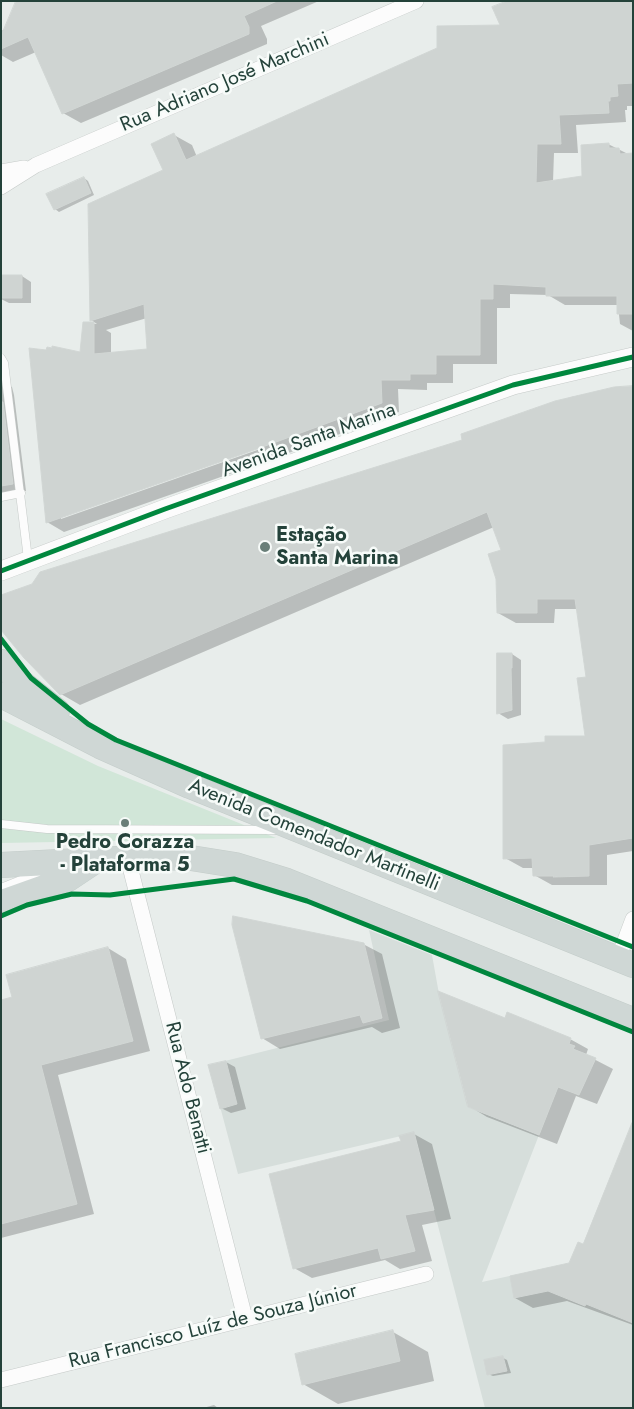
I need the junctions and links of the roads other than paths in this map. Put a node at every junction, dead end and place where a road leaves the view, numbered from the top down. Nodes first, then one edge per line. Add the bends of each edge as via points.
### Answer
1 (416, 1) edge
2 (36, 165) junction
3 (1, 172) edge
4 (1, 187) edge
5 (633, 357) edge
6 (1, 358) edge
7 (21, 493) junction
8 (1, 497) edge
9 (28, 561) junction
10 (1, 571) edge
11 (1, 662) edge
12 (1, 695) edge
13 (100, 746) junction
14 (1, 824) edge
15 (297, 830) junction
16 (128, 859) junction
17 (95, 861) junction
18 (64, 863) junction
19 (1, 865) edge
20 (1, 888) edge
21 (1, 903) edge
22 (633, 919) edge
23 (626, 962) edge
24 (633, 1020) edge
25 (426, 1274) dead end
26 (246, 1318) junction
27 (1, 1380) edge

1 - 2 street, Rua Adriano José Marchini
2 - 3 street, Rua Adriano José Marchini
2 - 4 street, Rua Adriano José Marchini
5 - 9 street, Avenida Santa Marina via 504,388
6 - 7 lane
7 - 8 lane
7 - 9 lane
9 - 10 street, Avenida Santa Marina
11 - 13 main road via 18,680
12 - 13 main road, Avenida Comendador Martinelli
13 - 15 main road, Avenida Comendador Martinelli
14 - 15 lane via 47,829
15 - 23 main road, Avenida Comendador Martinelli
16 - 17 main road
16 - 24 main road via 191,858 287,881
16 - 26 street, Rua Ado Benatti
17 - 18 main road
17 - 21 main road via 68,879
18 - 19 main road
18 - 20 lane
22 - 23 street
25 - 26 street, Rua Francisco Luíz de Souza Júnior
26 - 27 street, Rua Francisco Luíz de Souza Júnior

